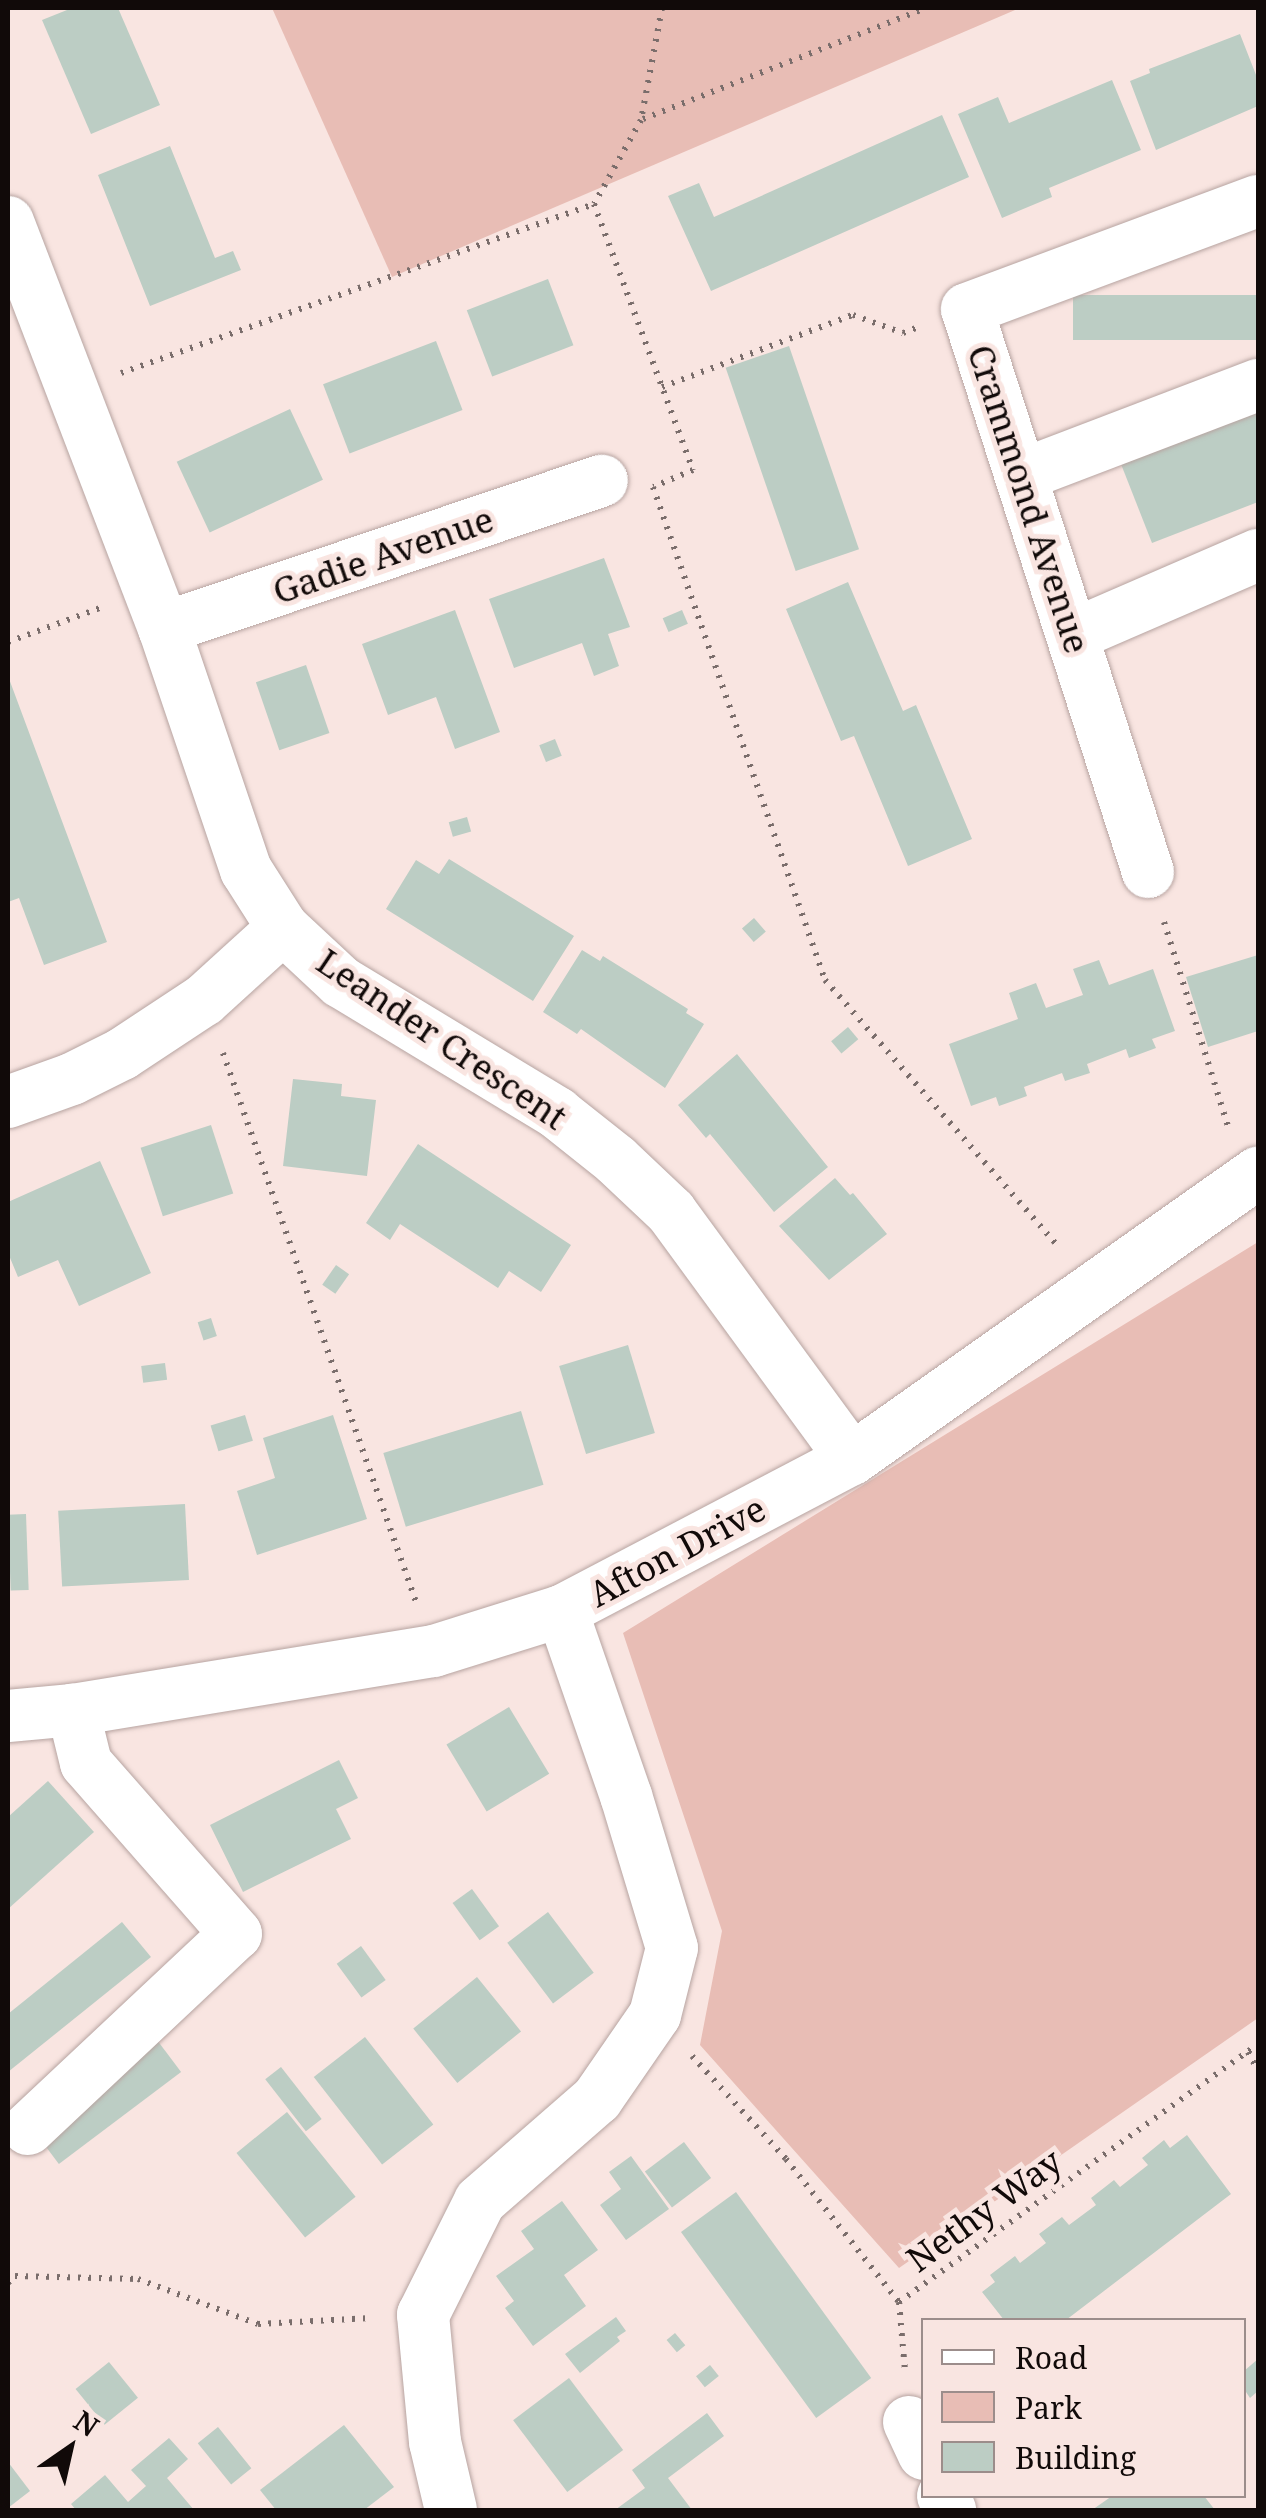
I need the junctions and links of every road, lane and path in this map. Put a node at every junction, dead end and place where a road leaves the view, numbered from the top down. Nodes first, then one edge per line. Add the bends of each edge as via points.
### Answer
1 (662, 8) edge
2 (926, 8) edge
3 (641, 120) junction
4 (1258, 201) edge
5 (594, 204) junction
6 (8, 222) edge
7 (966, 309) junction
8 (1258, 384) edge
9 (662, 386) junction
10 (72, 391) junction
11 (1022, 475) junction
12 (602, 481) dead end
13 (1258, 555) edge
14 (157, 609) junction
15 (1073, 635) junction
16 (8, 642) edge
17 (1148, 872) joint
18 (284, 928) junction
19 (204, 1000) junction
20 (8, 1102) edge
21 (1254, 1184) edge
22 (1094, 1286) junction
23 (852, 1459) junction
24 (562, 1611) junction
25 (434, 1650) junction
26 (73, 1710) junction
27 (8, 1716) edge
28 (655, 2015) junction
29 (1258, 2044) edge
30 (1248, 2052) junction
31 (1258, 2071) edge
32 (28, 2129) dead end
33 (8, 2283) edge
34 (899, 2302) junction
35 (424, 2315) junction
36 (916, 2438) edge
37 (451, 2510) edge

1 - 3 path
2 - 3 path
3 - 5 path
4 - 7 street, Crammond Avenue
5 - 9 path
5 - 10 path
6 - 10 street, Leander Crescent
7 - 9 path via 903,333 852,316
7 - 11 street, Crammond Avenue
8 - 11 street
9 - 22 path via 693,470 653,487 825,980
10 - 14 street, Leander Crescent
11 - 15 street, Crammond Avenue
12 - 14 street, Gadie Avenue
13 - 15 street
14 - 16 path
14 - 18 street, Leander Crescent via 246,870
15 - 17 street, Crammond Avenue
17 - 21 path
18 - 19 street
18 - 23 street, Leander Crescent via 342,982 557,1112 616,1160 681,1226
19 - 20 street via 122,1054
19 - 25 path
21 - 22 street, Afton Drive
22 - 23 street, Afton Drive
23 - 24 street, Afton Drive
24 - 25 street, Afton Drive
24 - 28 street via 672,1948
25 - 26 street, Afton Drive
26 - 27 street, Afton Drive
26 - 32 street via 86,1763 236,1934
28 - 34 path, Nethy Way via 786,2159
28 - 35 street via 597,2099 480,2201
29 - 30 path, Nethy Way
30 - 31 path
30 - 34 path, Nethy Way
33 - 35 path via 16,2276 138,2279 258,2324
34 - 36 path
35 - 37 street via 435,2442

